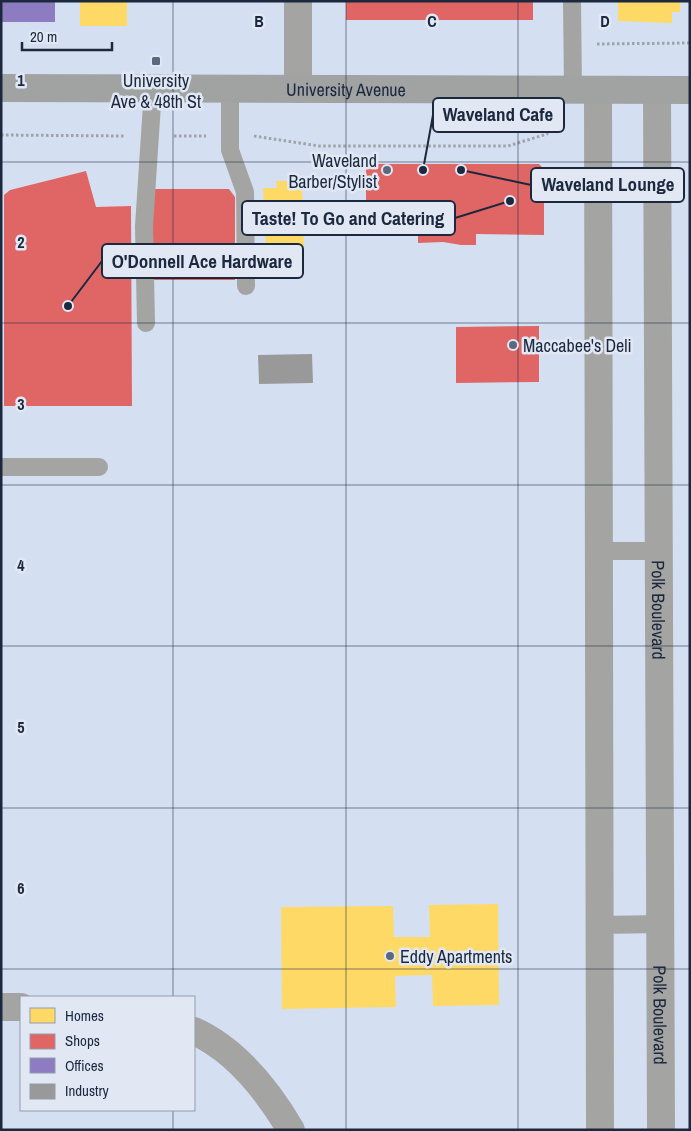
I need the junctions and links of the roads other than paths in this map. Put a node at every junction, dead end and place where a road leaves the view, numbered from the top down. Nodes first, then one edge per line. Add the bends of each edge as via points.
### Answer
1 (298, 1) edge
2 (572, 1) edge
3 (1, 88) edge
4 (153, 89) junction
5 (230, 89) junction
6 (298, 89) junction
7 (585, 90) junction
8 (657, 90) junction
9 (690, 90) edge
10 (246, 286) dead end
11 (146, 323) dead end
12 (1, 467) edge
13 (99, 467) dead end
14 (600, 552) junction
15 (659, 552) junction
16 (661, 924) junction
17 (600, 925) junction
18 (1, 1007) edge
19 (20, 1007) edge
20 (195, 1032) edge
21 (291, 1130) edge
22 (600, 1130) edge
23 (662, 1130) edge

1 - 6 street
2 - 7 lane via 572,44
3 - 4 main road, University Avenue
4 - 5 main road, University Avenue
4 - 11 lane via 144,226
5 - 6 main road, University Avenue
5 - 10 lane via 230,150 245,192
6 - 7 main road, University Avenue
7 - 8 main road, University Avenue
7 - 14 street
8 - 9 main road, University Avenue
8 - 15 street, Polk Boulevard
12 - 13 lane
14 - 15 lane
14 - 17 street
15 - 16 street, Polk Boulevard
16 - 17 lane
16 - 23 street, Polk Boulevard
17 - 22 street
18 - 19 street
20 - 21 street via 236,1059 274,1100

